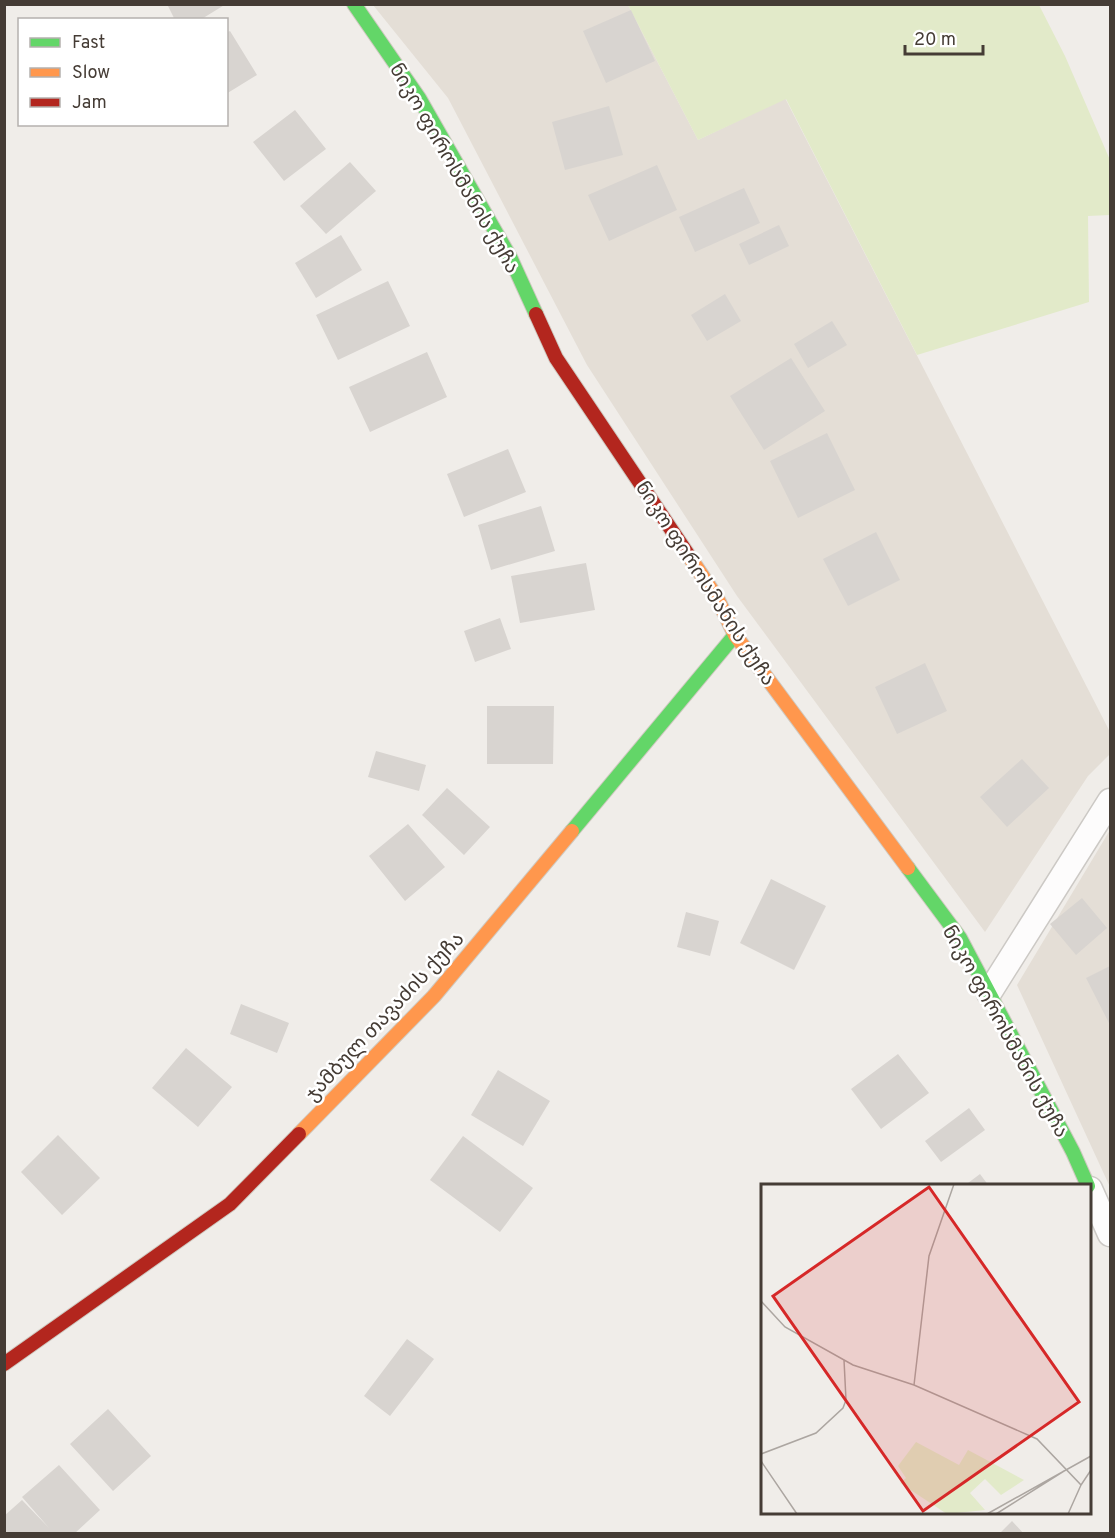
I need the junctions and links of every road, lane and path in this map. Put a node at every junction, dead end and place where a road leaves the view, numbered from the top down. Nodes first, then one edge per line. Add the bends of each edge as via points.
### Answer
1 (354, 4) edge
2 (735, 635) junction
3 (1110, 801) edge
4 (989, 993) junction
5 (1088, 1184) edge
6 (1091, 1191) edge
7 (1110, 1234) edge
8 (4, 1364) edge

1 - 2 street, ნიკო ფიროსმანის ქუჩა via 418,98 510,257 556,358 717,598
2 - 4 street, ნიკო ფიროსმანის ქუჩა via 960,938
2 - 8 street, ჯამბულ თავაძის ქუჩა via 434,996 230,1204
3 - 4 street
4 - 5 street, ნიკო ფიროსმანის ქუჩა
6 - 7 street, ნიკო ფიროსმანის ქუჩა

